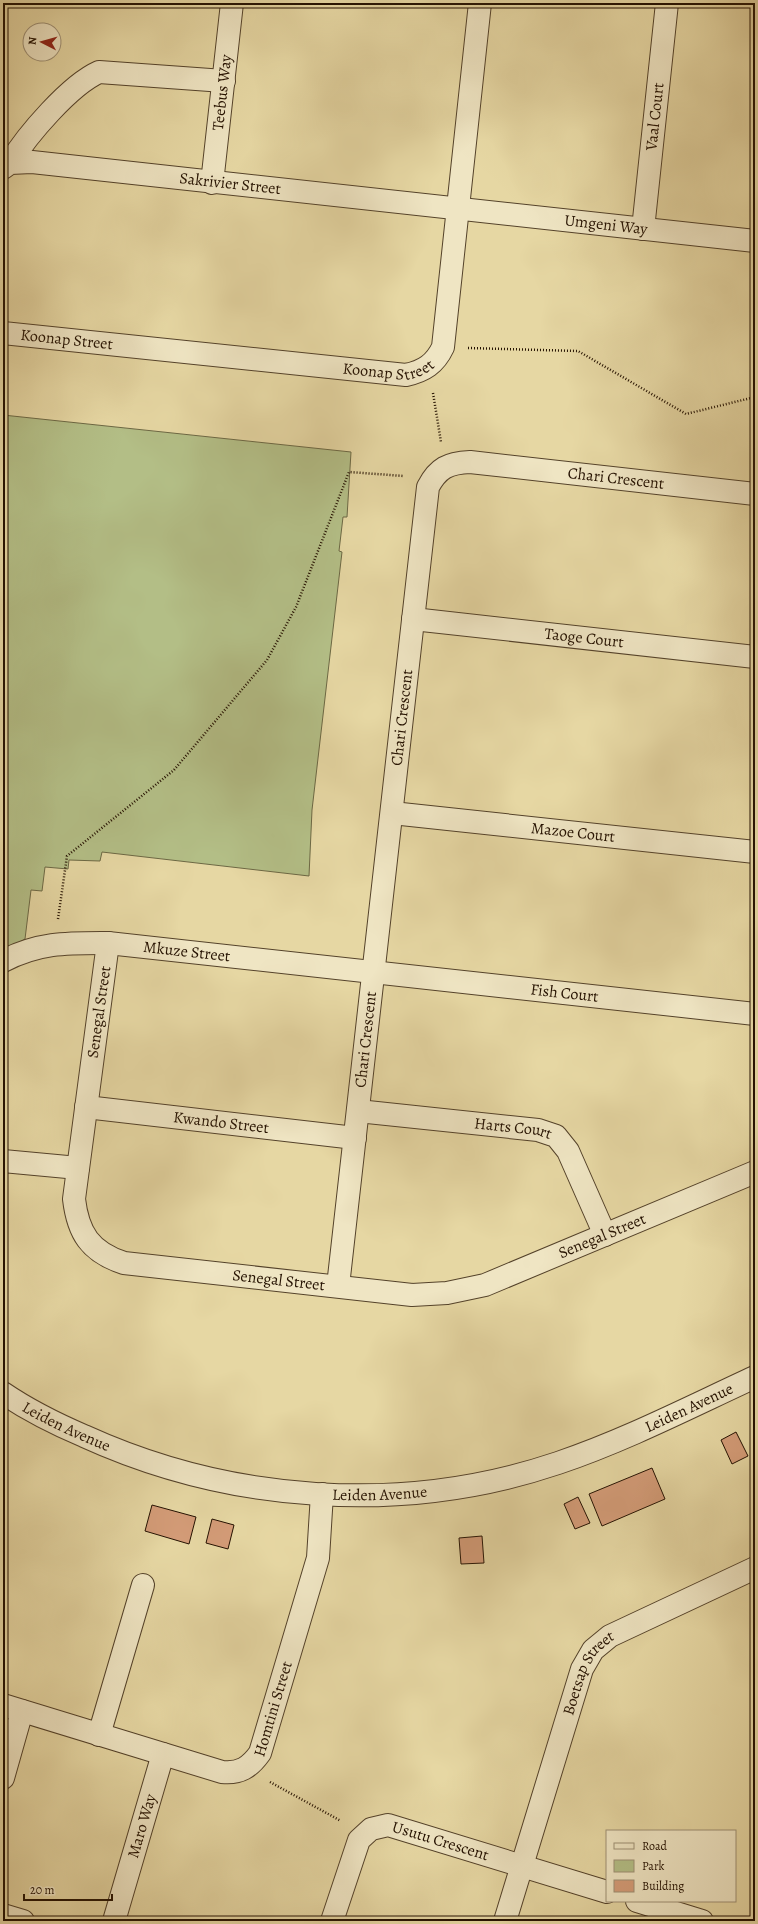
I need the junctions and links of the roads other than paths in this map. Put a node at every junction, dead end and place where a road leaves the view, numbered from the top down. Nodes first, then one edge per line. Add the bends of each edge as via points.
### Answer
1 (232, 3) edge
2 (480, 3) edge
3 (667, 3) edge
4 (224, 81) junction
5 (7, 166) edge
6 (212, 182) junction
7 (458, 209) junction
8 (643, 229) junction
9 (755, 241) edge
10 (3, 333) edge
11 (755, 494) edge
12 (413, 619) junction
13 (755, 657) edge
14 (392, 813) junction
15 (755, 852) edge
16 (108, 943) junction
17 (3, 961) edge
18 (373, 972) junction
19 (755, 1014) edge
20 (86, 1107) junction
21 (358, 1111) junction
22 (355, 1138) junction
23 (3, 1161) edge
24 (78, 1168) junction
25 (755, 1172) edge
26 (605, 1235) junction
27 (338, 1286) junction
28 (755, 1377) edge
29 (3, 1393) edge
30 (322, 1494) junction
31 (755, 1568) edge
32 (143, 1585) dead end
33 (12, 1708) edge
34 (99, 1735) junction
35 (163, 1754) junction
36 (3, 1778) edge
37 (523, 1866) junction
38 (606, 1892) edge
39 (640, 1902) edge
40 (3, 1915) edge
41 (23, 1921) edge
42 (114, 1921) edge
43 (332, 1921) edge
44 (505, 1921) edge
45 (702, 1921) edge

1 - 4 street, Teebus Way
2 - 7 street, Koonap Street
3 - 8 street, Vaal Court
4 - 5 street via 99,72 85,78 37,127
4 - 6 street, Teebus Way
5 - 6 street, Sakrivier Street via 32,162
6 - 7 street, Sakrivier Street
7 - 8 street, Umgeni Way
7 - 10 street, Koonap Street via 443,347 438,358 419,372 406,375
8 - 9 street, Umgeni Way
11 - 12 street, Chari Crescent via 456,462 434,476 428,487
12 - 13 street, Taoge Court
12 - 14 street, Chari Crescent
14 - 15 street, Mazoe Court
14 - 18 street, Chari Crescent
16 - 17 street, Mkuze Street via 64,943 36,948
16 - 18 street, Mkuze Street
16 - 20 street, Senegal Street
18 - 19 street, Fish Court
18 - 21 street, Chari Crescent
20 - 22 street, Kwando Street
20 - 24 street, Senegal Street
21 - 22 street, Chari Crescent
21 - 26 street, Harts Court via 538,1130 556,1136 568,1151
22 - 27 street, Chari Crescent
23 - 24 street
24 - 27 street, Senegal Street via 74,1198 81,1230 99,1252 111,1259 124,1263
25 - 26 street, Senegal Street
26 - 27 street, Senegal Street via 485,1285 447,1293 412,1295
28 - 30 street, Leiden Avenue via 601,1448 511,1477 417,1493
29 - 30 street, Leiden Avenue via 56,1424 159,1465 212,1480
30 - 35 street, Homtini Street via 317,1562 260,1753 246,1769 238,1772 222,1772
31 - 37 street, Boetsap Street via 610,1636 593,1650 582,1669
32 - 34 street
33 - 34 street, Homtini Street
33 - 36 street, Homtini Street
34 - 35 street, Homtini Street
35 - 42 street, Maro Way
37 - 38 street, Usutu Crescent
37 - 43 street, Usutu Crescent via 397,1827 379,1826 365,1833 355,1847
37 - 44 street, Boetsap Street
39 - 45 street
40 - 41 street

